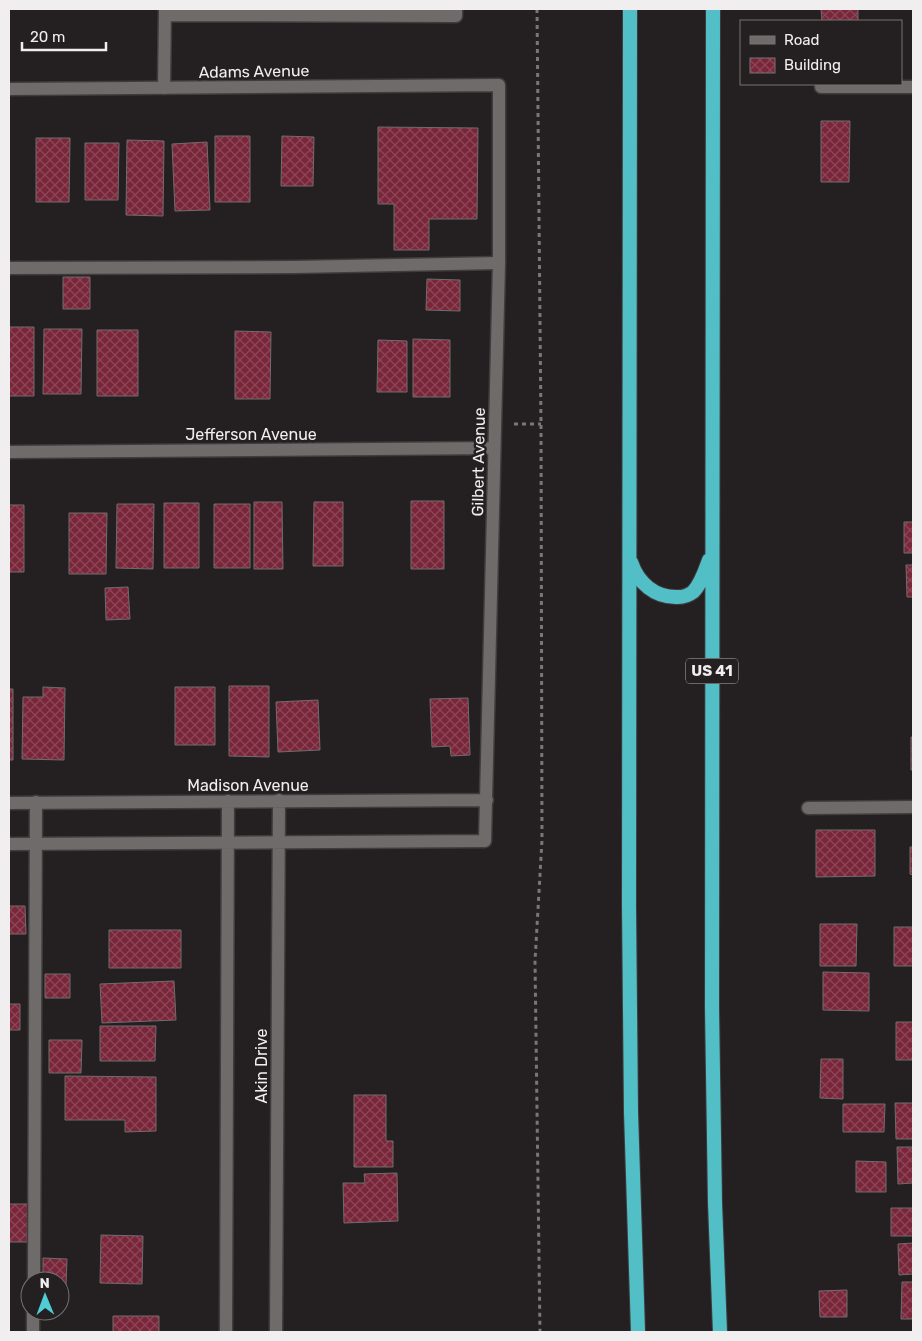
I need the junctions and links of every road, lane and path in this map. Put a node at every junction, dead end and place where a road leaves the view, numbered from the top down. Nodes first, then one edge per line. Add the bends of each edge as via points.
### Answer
1 (456, 9) edge
2 (537, 9) edge
3 (630, 9) edge
4 (713, 9) edge
5 (165, 12) edge
6 (500, 85) joint
7 (913, 87) edge
8 (164, 88) junction
9 (821, 88) dead end
10 (9, 89) edge
11 (498, 263) junction
12 (9, 268) edge
13 (494, 448) junction
14 (9, 452) edge
15 (712, 553) junction
16 (628, 554) junction
17 (279, 800) junction
18 (487, 800) junction
19 (228, 801) junction
20 (9, 802) edge
21 (36, 802) junction
22 (913, 807) edge
23 (808, 808) dead end
24 (279, 842) junction
25 (228, 843) junction
26 (9, 844) edge
27 (36, 844) junction
28 (34, 1271) edge
29 (226, 1332) edge
30 (276, 1332) edge
31 (540, 1332) edge
32 (638, 1332) edge
33 (720, 1332) edge

1 - 5 street via 456,16
2 - 31 path via 542,871 535,961
3 - 16 highway
4 - 15 highway, US 41
5 - 8 street
6 - 8 street, Adams Avenue
6 - 11 street, Gilbert Avenue
7 - 9 street
8 - 10 street, Adams Avenue
11 - 12 street
11 - 13 street, Gilbert Avenue
13 - 14 street, Jefferson Avenue
13 - 18 street, Gilbert Avenue
15 - 16 highway via 702,580 691,594 672,597 661,596 640,581
15 - 33 highway, US 41 via 712,1008
16 - 32 highway via 631,1103
17 - 18 street, Madison Avenue
17 - 19 street, Madison Avenue
17 - 24 street, Akin Drive
18 - 24 street, Gilbert Avenue via 486,840
19 - 21 street, Madison Avenue
19 - 25 street, Akin Drive
20 - 21 street, Madison Avenue
21 - 27 street
22 - 23 street
24 - 25 street
24 - 30 street, Akin Drive
25 - 27 street
25 - 29 street, Akin Drive
26 - 27 street
27 - 28 street

